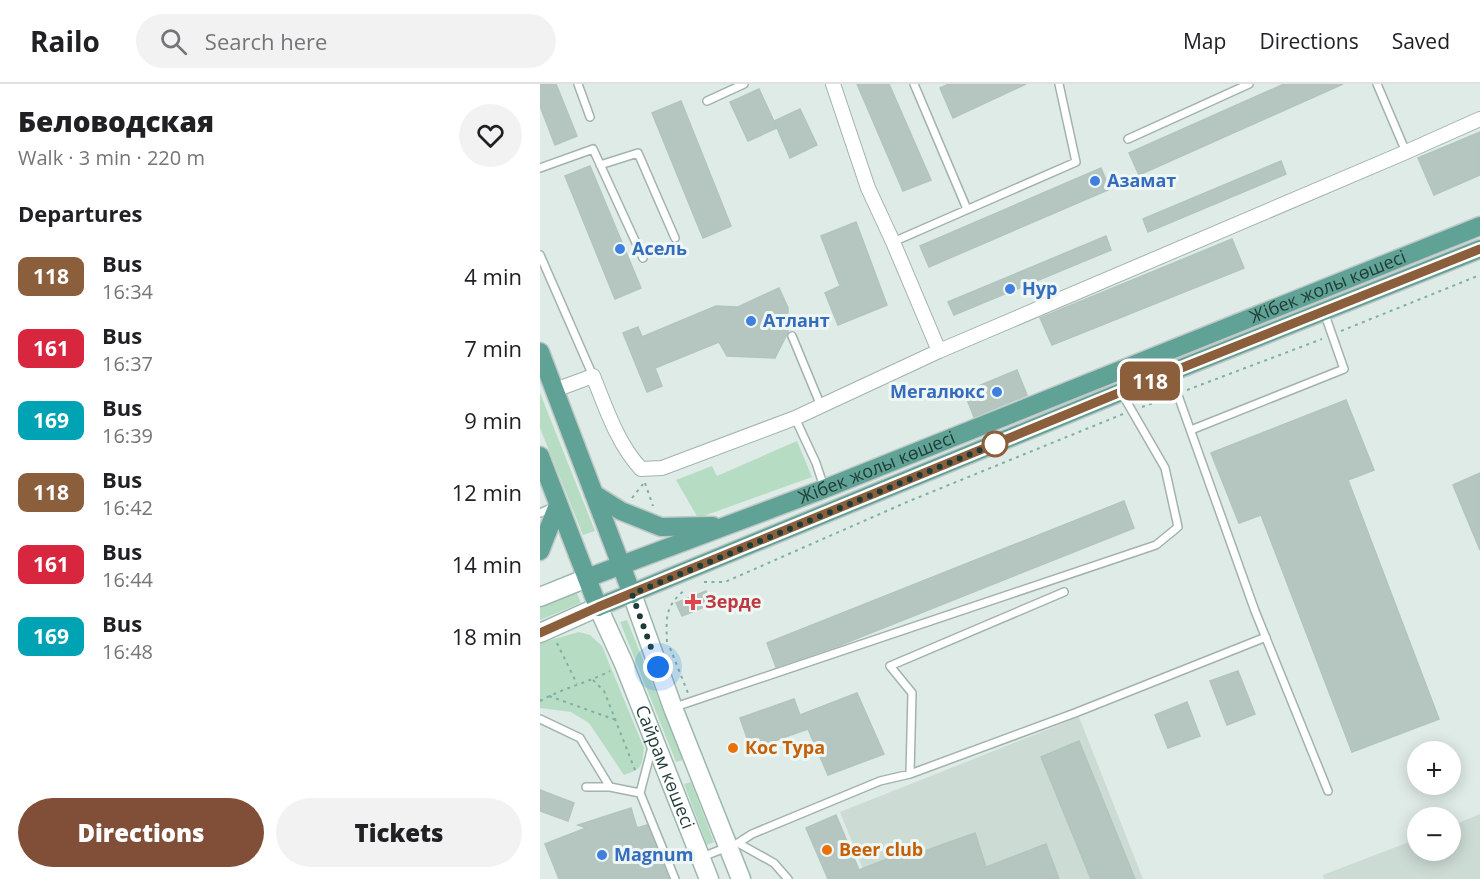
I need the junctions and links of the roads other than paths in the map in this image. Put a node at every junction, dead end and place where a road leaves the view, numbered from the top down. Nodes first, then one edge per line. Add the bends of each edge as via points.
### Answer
1 (578, 84) edge
2 (744, 84) edge
3 (833, 84) edge
4 (914, 84) edge
5 (1059, 84) edge
6 (1249, 84) edge
7 (1377, 84) edge
8 (707, 100) dead end
9 (591, 117) dead end
10 (1480, 119) edge
11 (1128, 139) dead end
12 (1406, 152) junction
13 (600, 165) junction
14 (540, 168) edge
15 (967, 209) junction
16 (1480, 226) edge
17 (675, 238) dead end
18 (893, 242) junction
19 (1480, 249) edge
20 (540, 255) edge
21 (643, 258) dead end
22 (1323, 312) junction
23 (792, 336) dead end
24 (939, 351) junction
25 (540, 352) edge
26 (1170, 373) junction
27 (593, 376) junction
28 (555, 390) junction
29 (1121, 392) junction
30 (821, 406) junction
31 (795, 418) junction
32 (1191, 430) junction
33 (540, 456) edge
34 (825, 489) junction
35 (594, 494) junction
36 (558, 505) junction
37 (540, 513) edge
38 (727, 525) junction
39 (540, 551) edge
40 (621, 565) junction
41 (587, 578) junction
42 (1064, 592) dead end
43 (632, 594) junction
44 (540, 597) edge
45 (598, 607) junction
46 (540, 633) edge
47 (1266, 637) junction
48 (673, 708) junction
49 (540, 719) edge
50 (653, 741) junction
51 (696, 768) junction
52 (910, 774) junction
53 (668, 780) junction
54 (586, 787) dead end
55 (610, 787) junction
56 (1328, 791) dead end
57 (640, 793) junction
58 (733, 845) junction
59 (700, 858) junction
60 (675, 879) edge
61 (708, 879) edge
62 (741, 879) edge
63 (788, 879) edge

1 - 9 lane
2 - 8 lane
3 - 18 street via 868,188
4 - 15 lane
5 - 15 lane via 1076,162
6 - 11 lane
7 - 12 lane
10 - 12 street
12 - 24 street
13 - 14 lane via 593,149
13 - 17 lane via 638,153
13 - 21 lane
15 - 18 lane
16 - 34 main road, Жібек жолы көшесі
18 - 24 street
19 - 22 main road, Жібек жолы көшесі
20 - 27 lane
22 - 26 main road, Жібек жолы көшесі
22 - 32 lane via 1344,369
23 - 30 lane
24 - 30 street
25 - 28 main road
26 - 29 main road, Жібек жолы көшесі
26 - 32 lane
27 - 28 street
27 - 31 street via 613,426 641,469 662,468
28 - 35 main road
29 - 43 main road, Жібек жолы көшесі
29 - 48 lane via 1166,468 1178,527 1156,545
30 - 31 street
31 - 34 lane
32 - 47 lane
33 - 36 main road, Сайрам көшесі
34 - 38 main road, Жібек жолы көшесі
35 - 38 main road via 621,511 661,527
35 - 40 main road
36 - 37 lane
36 - 39 main road
36 - 41 main road, Сайрам көшесі
38 - 40 main road, Жібек жолы көшесі
40 - 41 main road, Жібек жолы көшесі
40 - 43 main road
41 - 44 main road, Жібек жолы көшесі
41 - 45 main road, Сайрам көшесі
42 - 52 lane via 890,666 912,693
43 - 45 main road, Жібек жолы көшесі
43 - 48 main road, Сайрам көшесі
45 - 46 main road, Жібек жолы көшесі
45 - 50 main road, Сайрам көшесі
47 - 52 lane
47 - 56 lane
48 - 51 main road, Сайрам көшесі
49 - 55 lane via 580,738
50 - 53 main road, Сайрам көшесі
50 - 57 lane
51 - 53 main road
51 - 58 main road, Сайрам көшесі
52 - 58 lane via 880,781
53 - 59 main road, Сайрам көшесі
54 - 55 lane
55 - 57 lane
57 - 60 lane
58 - 59 lane
58 - 62 main road, Сайрам көшесі
58 - 63 lane via 774,863
59 - 61 main road, Сайрам көшесі

